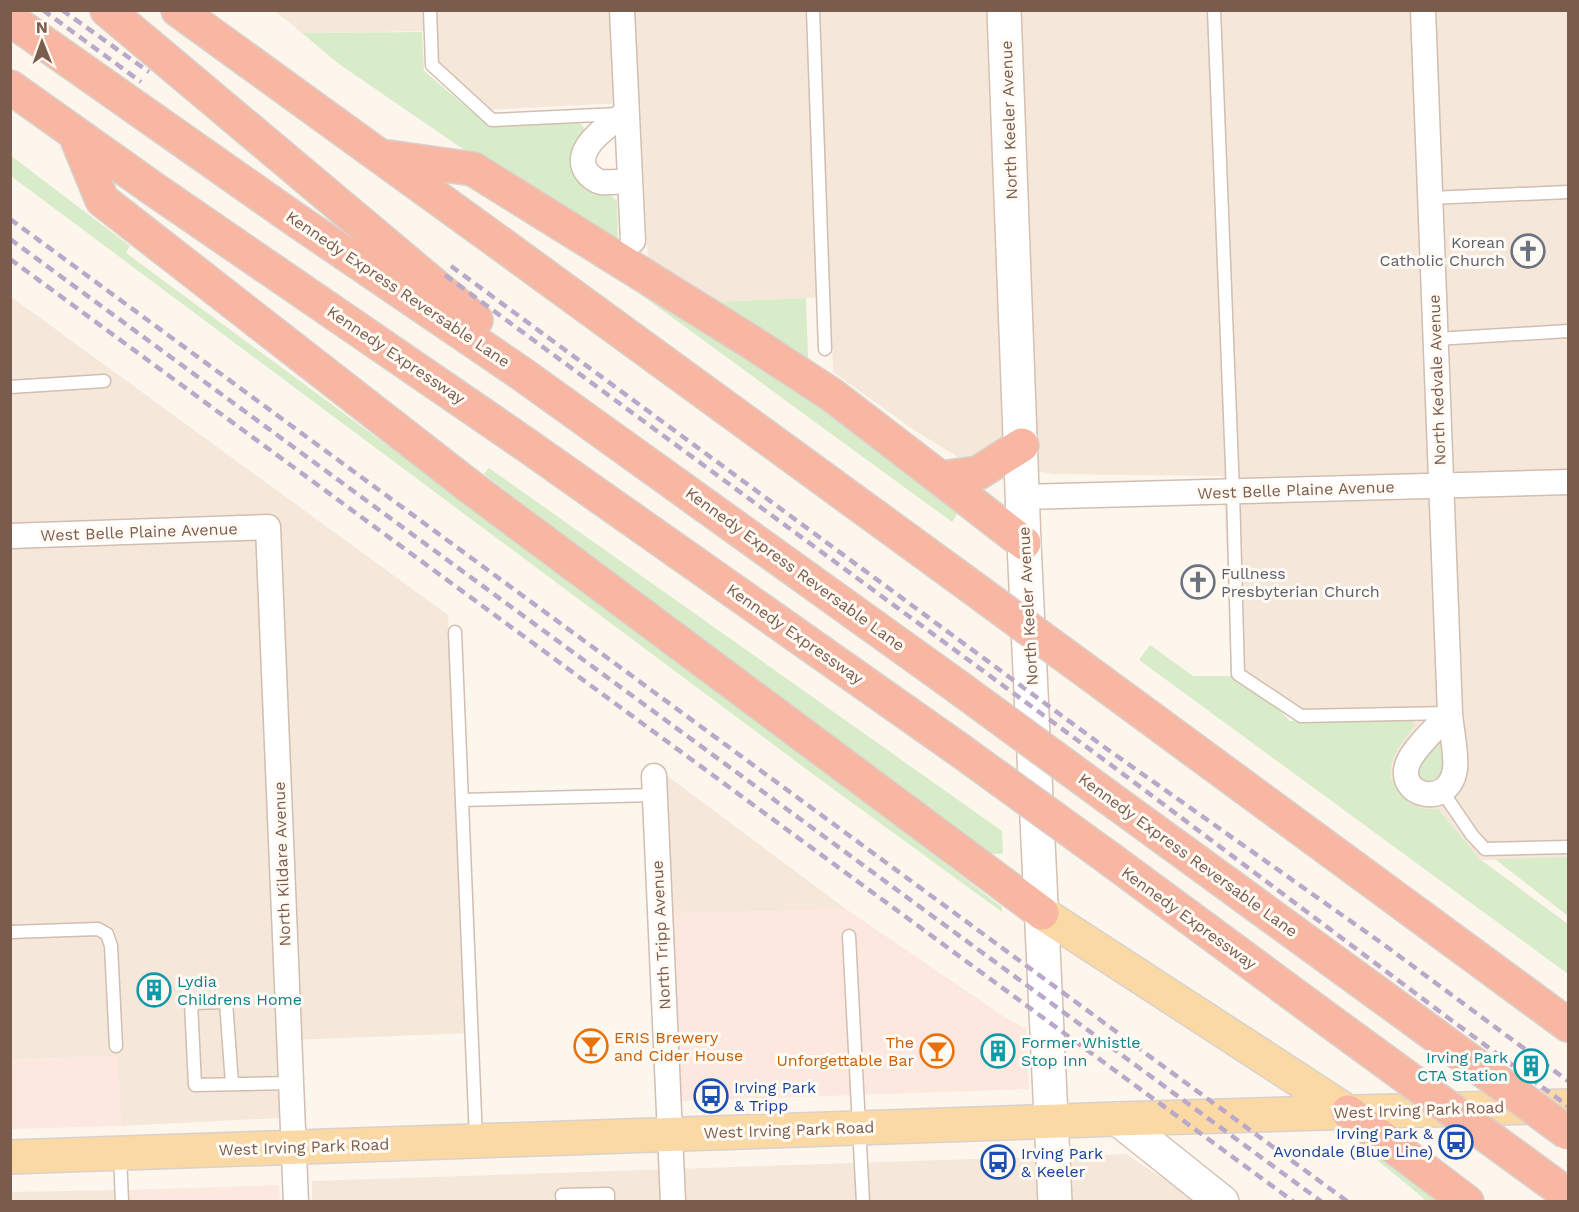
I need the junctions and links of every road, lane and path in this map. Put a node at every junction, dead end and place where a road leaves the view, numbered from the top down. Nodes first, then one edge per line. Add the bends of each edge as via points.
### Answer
1 (107, 10) edge
2 (178, 10) edge
3 (430, 10) edge
4 (622, 10) edge
5 (813, 10) edge
6 (1004, 10) edge
7 (1214, 10) edge
8 (1423, 10) edge
9 (10, 20) edge
10 (10, 87) edge
11 (626, 114) junction
12 (75, 134) junction
13 (383, 157) junction
14 (630, 180) junction
15 (1569, 192) edge
16 (1430, 198) junction
17 (633, 241) dead end
18 (1569, 332) edge
19 (1436, 339) junction
20 (825, 349) dead end
21 (522, 374) junction
22 (104, 381) dead end
23 (10, 387) edge
24 (1022, 445) junction
25 (940, 478) junction
26 (1569, 482) edge
27 (1441, 486) junction
28 (1233, 492) junction
29 (1023, 497) junction
30 (268, 527) joint
31 (10, 536) edge
32 (1024, 543) junction
33 (454, 632) dead end
34 (1450, 713) junction
35 (654, 785) joint
36 (1442, 791) junction
37 (462, 800) junction
38 (1569, 847) edge
39 (1042, 913) junction
40 (10, 932) edge
41 (849, 936) dead end
42 (1561, 1019) edge
43 (116, 1046) dead end
44 (291, 1083) junction
45 (232, 1084) junction
46 (1569, 1106) edge
47 (1348, 1112) junction
48 (1118, 1119) junction
49 (1052, 1121) junction
50 (859, 1128) junction
51 (1569, 1133) edge
52 (670, 1134) junction
53 (476, 1141) junction
54 (294, 1147) junction
55 (120, 1153) junction
56 (10, 1157) edge
57 (1569, 1195) edge
58 (122, 1202) edge
59 (296, 1202) edge
60 (563, 1202) edge
61 (608, 1202) edge
62 (673, 1202) edge
63 (863, 1202) edge
64 (1055, 1202) edge
65 (1222, 1202) edge
66 (1467, 1202) edge

1 - 21 highway via 472,316
2 - 13 highway
3 - 11 lane via 432,65 492,120
4 - 11 street
5 - 20 lane
6 - 24 street, North Keeler Avenue
7 - 28 lane
8 - 16 street, North Kedvale Avenue
9 - 21 highway, Kennedy Express Reversable Lane
10 - 12 highway, Kennedy Expressway
11 - 14 street
11 - 14 street via 603,128 584,151 583,165 599,182
12 - 39 highway via 102,200 469,486
12 - 57 highway, Kennedy Expressway, bridge via 535,450 962,751
13 - 25 highway via 472,169 832,395
13 - 42 highway, bridge
14 - 17 street
15 - 16 lane
16 - 19 street, North Kedvale Avenue
18 - 19 lane
19 - 27 street, North Kedvale Avenue
21 - 51 highway, Kennedy Express Reversable Lane, bridge
22 - 23 lane
24 - 25 highway via 978,473
24 - 29 street, North Keeler Avenue
25 - 32 highway
26 - 27 street, West Belle Plaine Avenue
27 - 28 street, West Belle Plaine Avenue
27 - 34 street, North Kedvale Avenue
28 - 29 street, West Belle Plaine Avenue
28 - 34 lane via 1238,674 1301,716
29 - 32 street, North Keeler Avenue
30 - 31 street, West Belle Plaine Avenue
30 - 44 street, North Kildare Avenue
32 - 39 street, North Keeler Avenue
33 - 37 lane
34 - 36 street, North Kedvale Avenue via 1455,769
34 - 36 street via 1412,756 1406,772 1410,785 1419,793 1435,795
35 - 37 lane
35 - 52 street, North Tripp Avenue
36 - 38 lane via 1485,849
37 - 53 lane
39 - 47 main road
39 - 49 street, North Keeler Avenue
40 - 43 lane via 98,929 107,934 111,946
41 - 50 lane
44 - 45 lane
44 - 54 street, North Kildare Avenue
45 - 45 lane via 195,1085 191,1003 226,1002
46 - 47 main road, West Irving Park Road
47 - 48 main road, West Irving Park Road
47 - 66 highway
48 - 49 main road, West Irving Park Road
48 - 65 street
49 - 50 main road, West Irving Park Road
49 - 64 street, North Keeler Avenue
50 - 52 main road, West Irving Park Road
50 - 63 lane
52 - 53 main road, West Irving Park Road
52 - 62 street, North Tripp Avenue
53 - 54 main road, West Irving Park Road
54 - 55 main road, West Irving Park Road
54 - 59 street, North Kildare Avenue
55 - 56 main road, West Irving Park Road
55 - 58 lane
60 - 61 lane via 562,1195 608,1194

